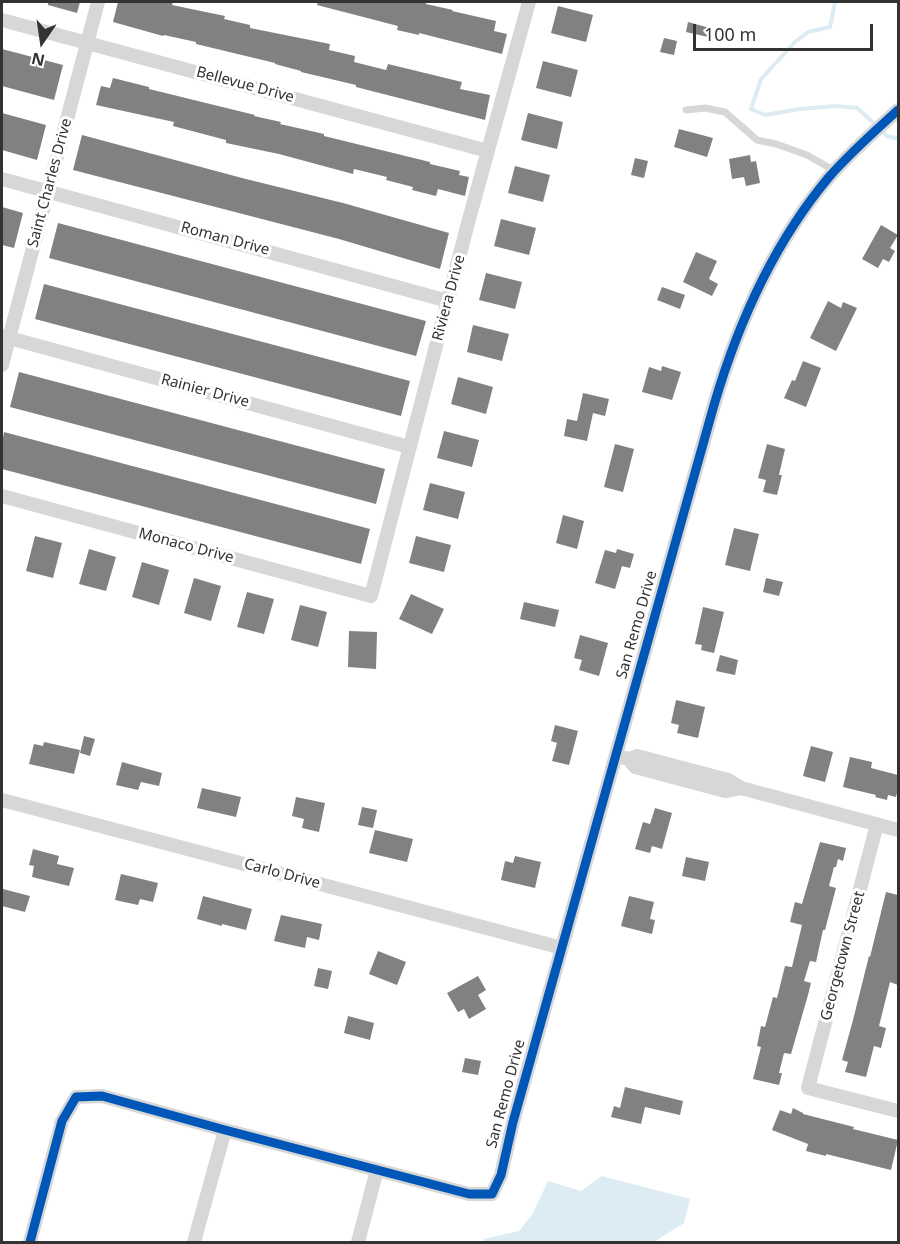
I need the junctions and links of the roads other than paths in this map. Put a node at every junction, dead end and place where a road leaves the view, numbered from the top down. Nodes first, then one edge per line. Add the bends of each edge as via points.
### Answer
1 (98, 2) edge
2 (527, 2) edge
3 (2, 20) edge
4 (87, 43) junction
5 (686, 110) dead end
6 (898, 110) edge
7 (488, 151) junction
8 (835, 171) junction
9 (2, 178) edge
10 (48, 191) junction
11 (448, 300) junction
12 (5, 337) edge
13 (2, 365) edge
14 (410, 447) junction
15 (2, 496) edge
16 (371, 596) joint
17 (622, 757) junction
18 (2, 800) edge
19 (877, 824) junction
20 (898, 830) edge
21 (562, 948) junction
22 (898, 1111) edge
23 (225, 1130) junction
24 (377, 1170) junction
25 (30, 1242) edge
26 (195, 1242) edge
27 (358, 1242) edge

1 - 4 street, Saint Charles Drive
2 - 7 street, Riviera Drive
3 - 4 street, Bellevue Drive
4 - 7 street, Bellevue Drive
4 - 10 street, Saint Charles Drive
5 - 8 lane via 725,112 757,140 807,155
6 - 8 street, San Remo Drive
7 - 11 street, Riviera Drive
8 - 17 street, San Remo Drive via 795,222 772,261 732,349
9 - 10 street, Roman Drive
10 - 11 street, Roman Drive
10 - 12 street, Saint Charles Drive
11 - 14 street, Riviera Drive
12 - 13 street, Saint Charles Drive
12 - 14 street, Rainier Drive
14 - 16 street, Riviera Drive
15 - 16 street, Monaco Drive
17 - 19 street via 638,756 728,780 741,789
17 - 21 street, San Remo Drive
18 - 21 street, Carlo Drive
19 - 20 street
19 - 22 street, Georgetown Street via 808,1088
21 - 24 street, San Remo Drive via 501,1175 492,1194 468,1194
23 - 24 street
23 - 25 street via 102,1096 76,1097 62,1121
23 - 26 street
24 - 27 street

